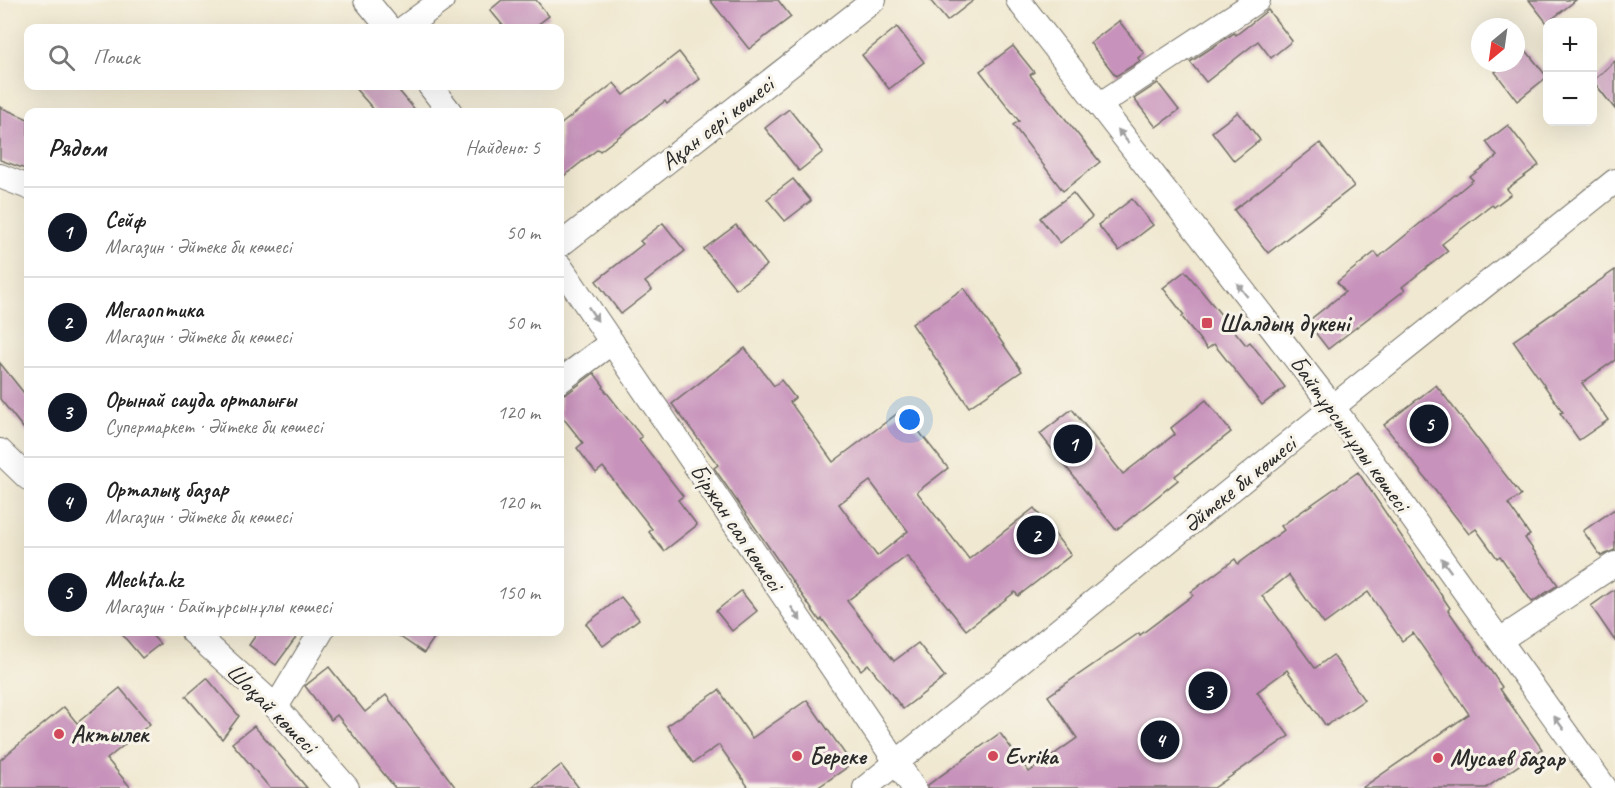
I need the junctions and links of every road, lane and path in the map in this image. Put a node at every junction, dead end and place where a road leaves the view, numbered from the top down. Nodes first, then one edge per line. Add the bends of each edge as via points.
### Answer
1 (366, 0) edge
2 (442, 0) edge
3 (874, 0) edge
4 (1018, 0) edge
5 (1258, 0) edge
6 (385, 24) edge
7 (410, 24) edge
8 (433, 90) edge
9 (1099, 105) junction
10 (447, 108) edge
11 (0, 176) edge
12 (1615, 181) edge
13 (24, 185) edge
14 (564, 242) edge
15 (564, 272) edge
16 (612, 342) junction
17 (564, 378) edge
18 (1333, 407) junction
19 (0, 451) edge
20 (24, 474) edge
21 (1615, 564) edge
22 (197, 636) edge
23 (319, 636) edge
24 (1500, 640) junction
25 (276, 707) junction
26 (897, 763) junction
27 (347, 788) edge
28 (865, 788) edge
29 (915, 788) edge
30 (1605, 788) edge

1 - 6 street
2 - 7 street
3 - 14 street, Ақан сері көшесі
4 - 9 street, Байтұрсынұлы көшесі
5 - 9 street
8 - 10 street
18 -> 9 street, Байтұрсынұлы көшесі
11 - 13 street
12 - 18 street, Әйтеке би көшесі
15 -> 16 street, Біржан сал көшесі
16 - 17 street
16 -> 26 street, Біржан сал көшесі
24 -> 18 street, Байтұрсынұлы көшесі
18 - 26 street, Әйтеке би көшесі
19 - 20 street
21 - 24 street
22 - 25 street, Шоқай көшесі
23 - 25 street
30 -> 24 street, Байтұрсынұлы көшесі
25 - 27 street, Шоқай көшесі
26 - 28 street, Әйтеке би көшесі
26 - 29 street, Біржан сал көшесі

